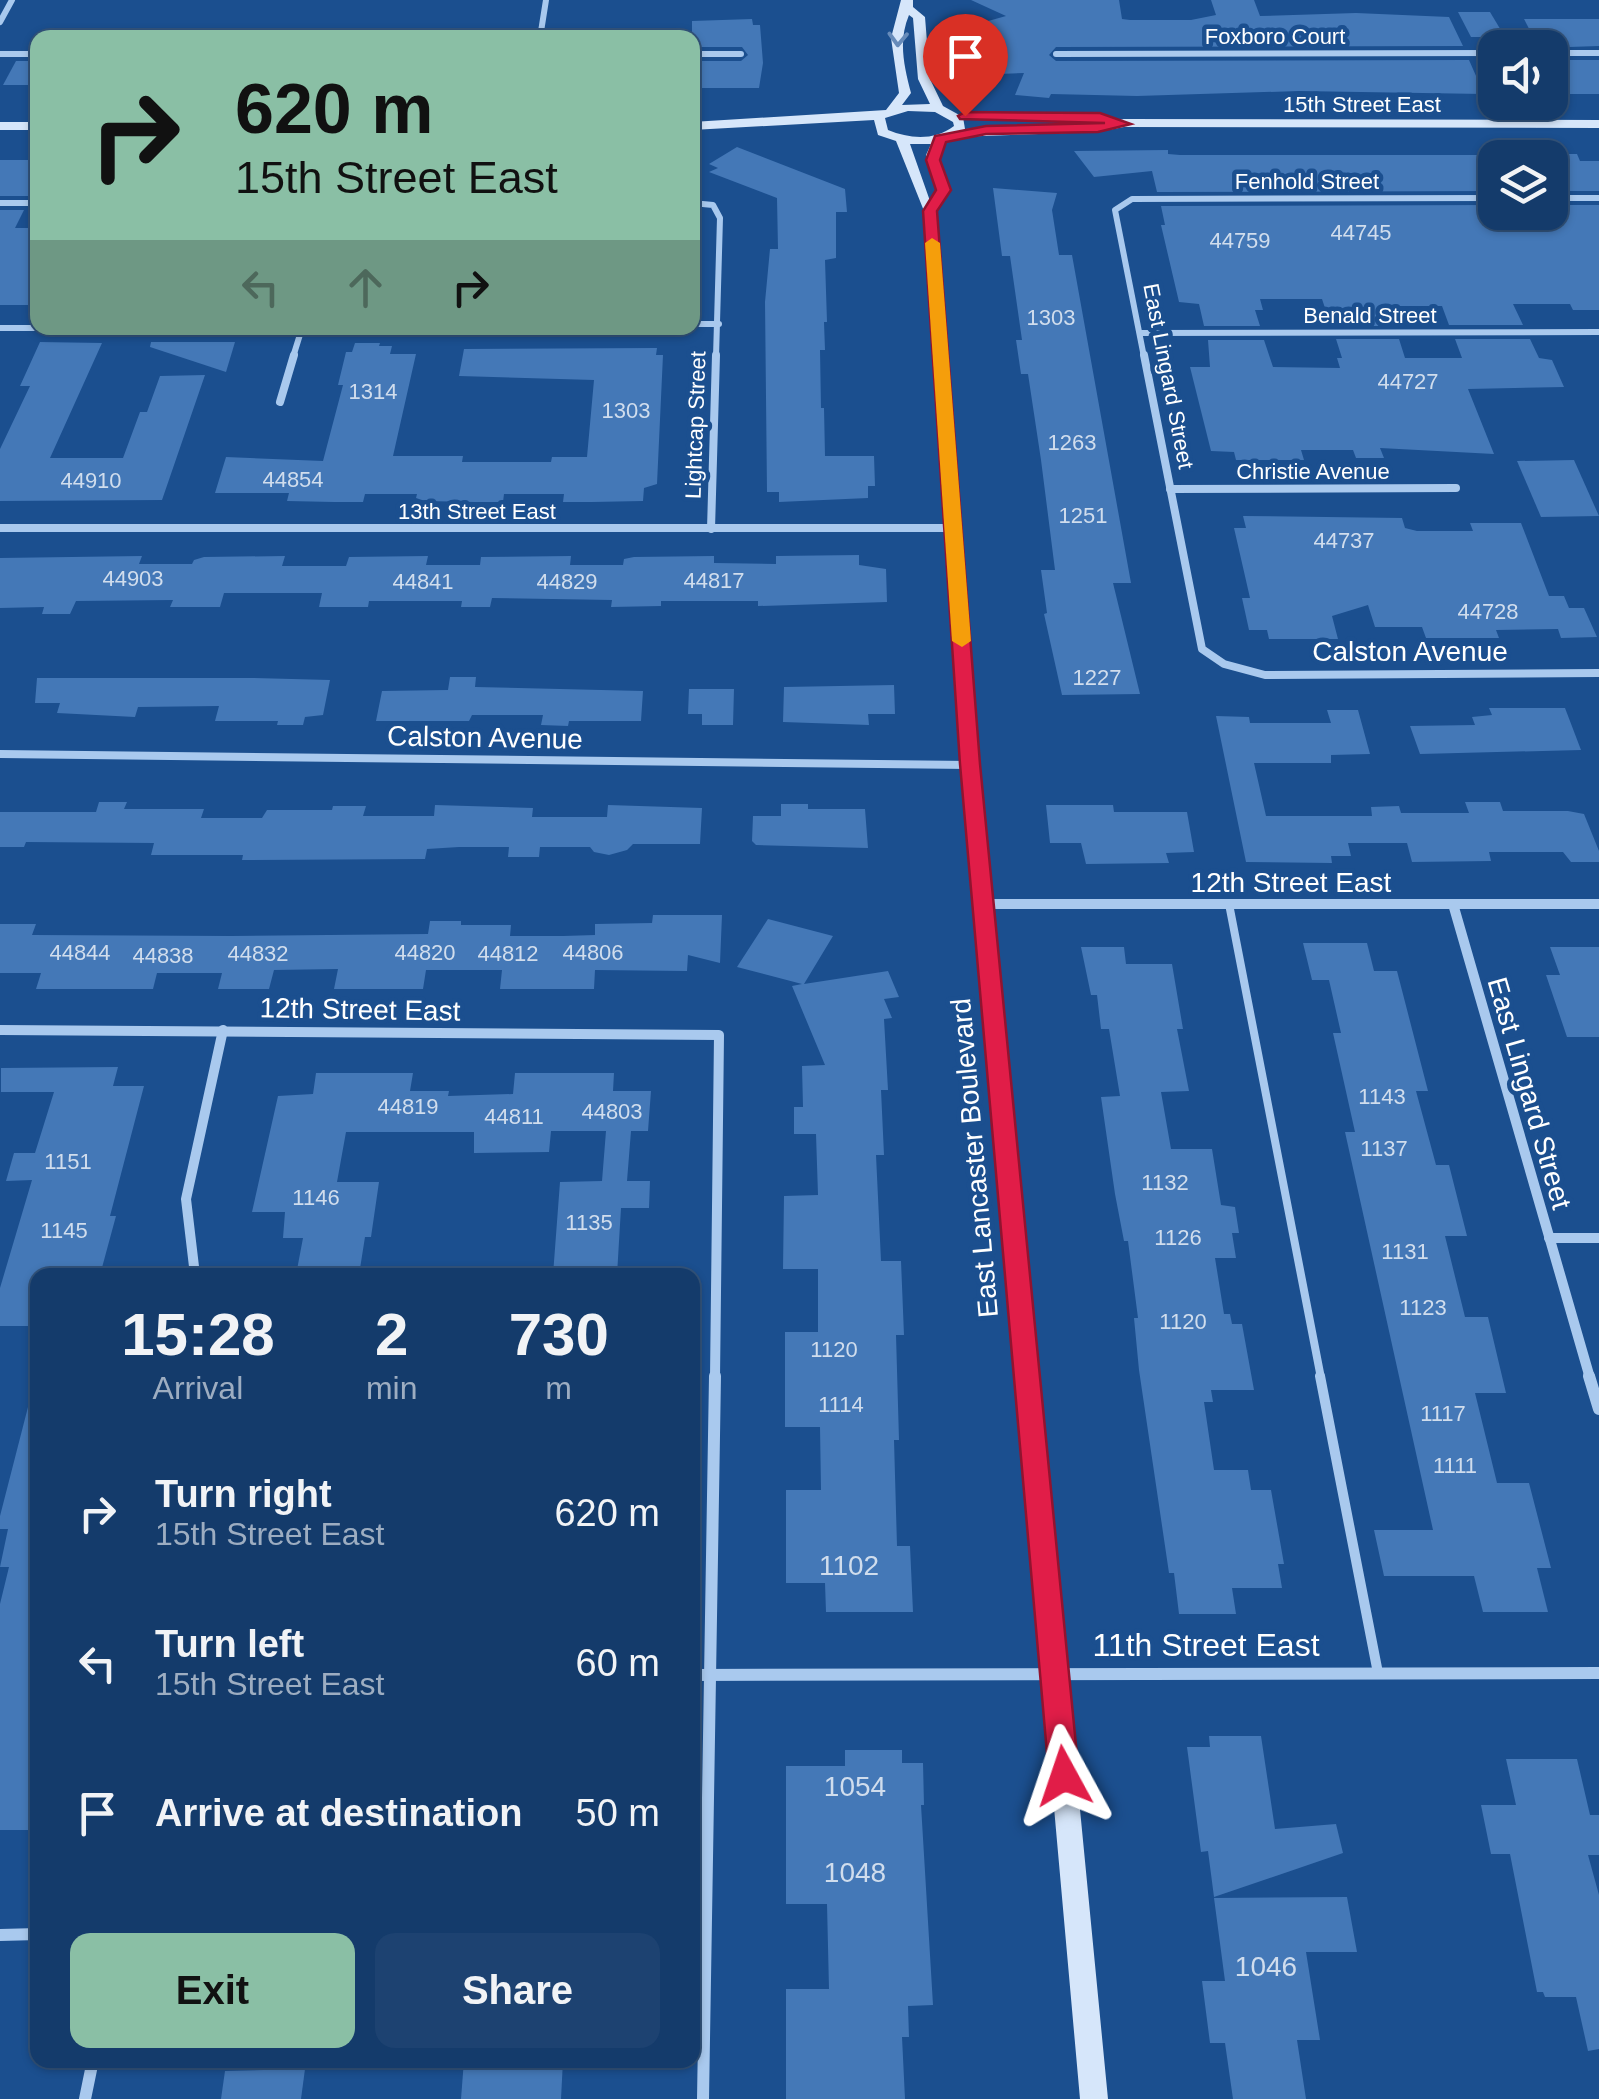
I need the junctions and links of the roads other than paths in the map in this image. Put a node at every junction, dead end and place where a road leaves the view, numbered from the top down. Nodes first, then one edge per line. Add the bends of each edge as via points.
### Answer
1 (12, 0) edge
2 (546, 0) edge
3 (907, 4) edge
4 (0, 22) edge
5 (541, 30) edge
6 (1478, 53) edge
7 (1568, 53) edge
8 (1599, 53) edge
9 (0, 54) edge
10 (30, 54) edge
11 (700, 54) edge
12 (741, 54) dead end
13 (1056, 54) dead end
14 (938, 108) junction
15 (892, 109) junction
16 (954, 114) junction
17 (879, 116) junction
18 (1535, 120) edge
19 (1124, 124) junction
20 (1537, 124) junction
21 (1599, 124) edge
22 (0, 126) edge
23 (30, 126) edge
24 (700, 126) edge
25 (718, 126) junction
26 (882, 132) junction
27 (955, 133) junction
28 (940, 138) junction
29 (901, 139) junction
30 (1478, 198) edge
31 (1568, 198) edge
32 (1599, 198) edge
33 (1121, 203) joint
34 (0, 204) edge
35 (30, 204) edge
36 (700, 204) edge
37 (930, 211) junction
38 (700, 324) edge
39 (720, 324) junction
40 (0, 328) edge
41 (30, 328) edge
42 (1599, 332) edge
43 (1142, 334) junction
44 (300, 335) edge
45 (280, 402) dead end
46 (1456, 488) dead end
47 (1170, 490) junction
48 (0, 528) edge
49 (954, 528) junction
50 (711, 529) junction
51 (1224, 664) joint
52 (1599, 673) edge
53 (0, 754) edge
54 (970, 764) junction
55 (984, 904) junction
56 (1229, 904) junction
57 (1452, 904) junction
58 (1599, 904) edge
59 (0, 1030) edge
60 (224, 1030) junction
61 (1548, 1238) junction
62 (1599, 1238) edge
63 (194, 1268) edge
64 (1599, 1409) edge
65 (1054, 1672) junction
66 (1378, 1673) junction
67 (1599, 1673) edge
68 (700, 1675) edge
69 (712, 1675) junction
70 (30, 1934) edge
71 (0, 1935) edge
72 (91, 2068) edge
73 (85, 2099) edge
74 (702, 2099) edge
75 (1094, 2099) edge

1 - 4 street
2 - 5 street
3 - 14 main road via 918,17 924,80
3 -> 15 main road via 898,19 897,58 905,92
6 - 13 street, Foxboro Court
7 - 8 street
9 - 10 street
11 - 12 street
14 - 15 main road
14 - 16 main road, 15th Street East
15 - 17 main road
16 - 19 main road, 15th Street East via 1100,117
16 - 27 main road via 960,127
17 - 25 main road
17 - 26 main road
18 - 20 street
19 - 20 main road, 15th Street East
19 - 27 main road, 15th Street East
20 - 21 main road, 15th Street East
22 - 23 main road
24 - 25 main road
25 - 26 main road
26 - 29 main road
27 - 28 main road, 15th Street East
28 - 29 main road, 15th Street East
28 - 37 main road, East Lancaster Boulevard via 933,160 944,190
29 - 37 main road, East Lancaster Boulevard via 916,192
30 - 33 street, Fenhold Street
31 - 32 street
33 - 43 street, East Lingard Street via 1115,210
34 - 35 street
36 - 39 street, Lightcap Street via 713,206 720,218
37 - 49 main road, East Lancaster Boulevard
38 - 39 street
39 - 50 street, Lightcap Street
40 - 41 street
42 - 43 street, Benald Street
43 - 47 street, East Lingard Street
44 - 45 street
46 - 47 street, Christie Avenue
47 - 51 street, East Lingard Street via 1202,649
48 - 50 street, 13th Street East
49 - 50 street, 13th Street East
49 - 54 main road, East Lancaster Boulevard
51 - 52 street, Calston Avenue via 1265,675
53 - 54 street, Calston Avenue
54 - 55 main road, East Lancaster Boulevard
55 - 56 street, 12th Street East
55 - 65 main road, East Lancaster Boulevard
56 - 57 street, 12th Street East
56 - 66 lane
57 - 58 street, 12th Street East
57 - 61 street, East Lingard Street
59 - 60 street, 12th Street East
60 - 63 street via 186,1199
60 - 69 street, 12th Street East via 719,1036
61 - 62 street
61 - 64 street, East Lingard Street
65 - 66 street, 11th Street East
65 - 69 street, 11th Street East
65 - 75 main road, East Lancaster Boulevard
66 - 67 street, 11th Street East
68 - 69 street, 11th Street East
69 - 74 street
70 - 71 street
72 - 73 street

